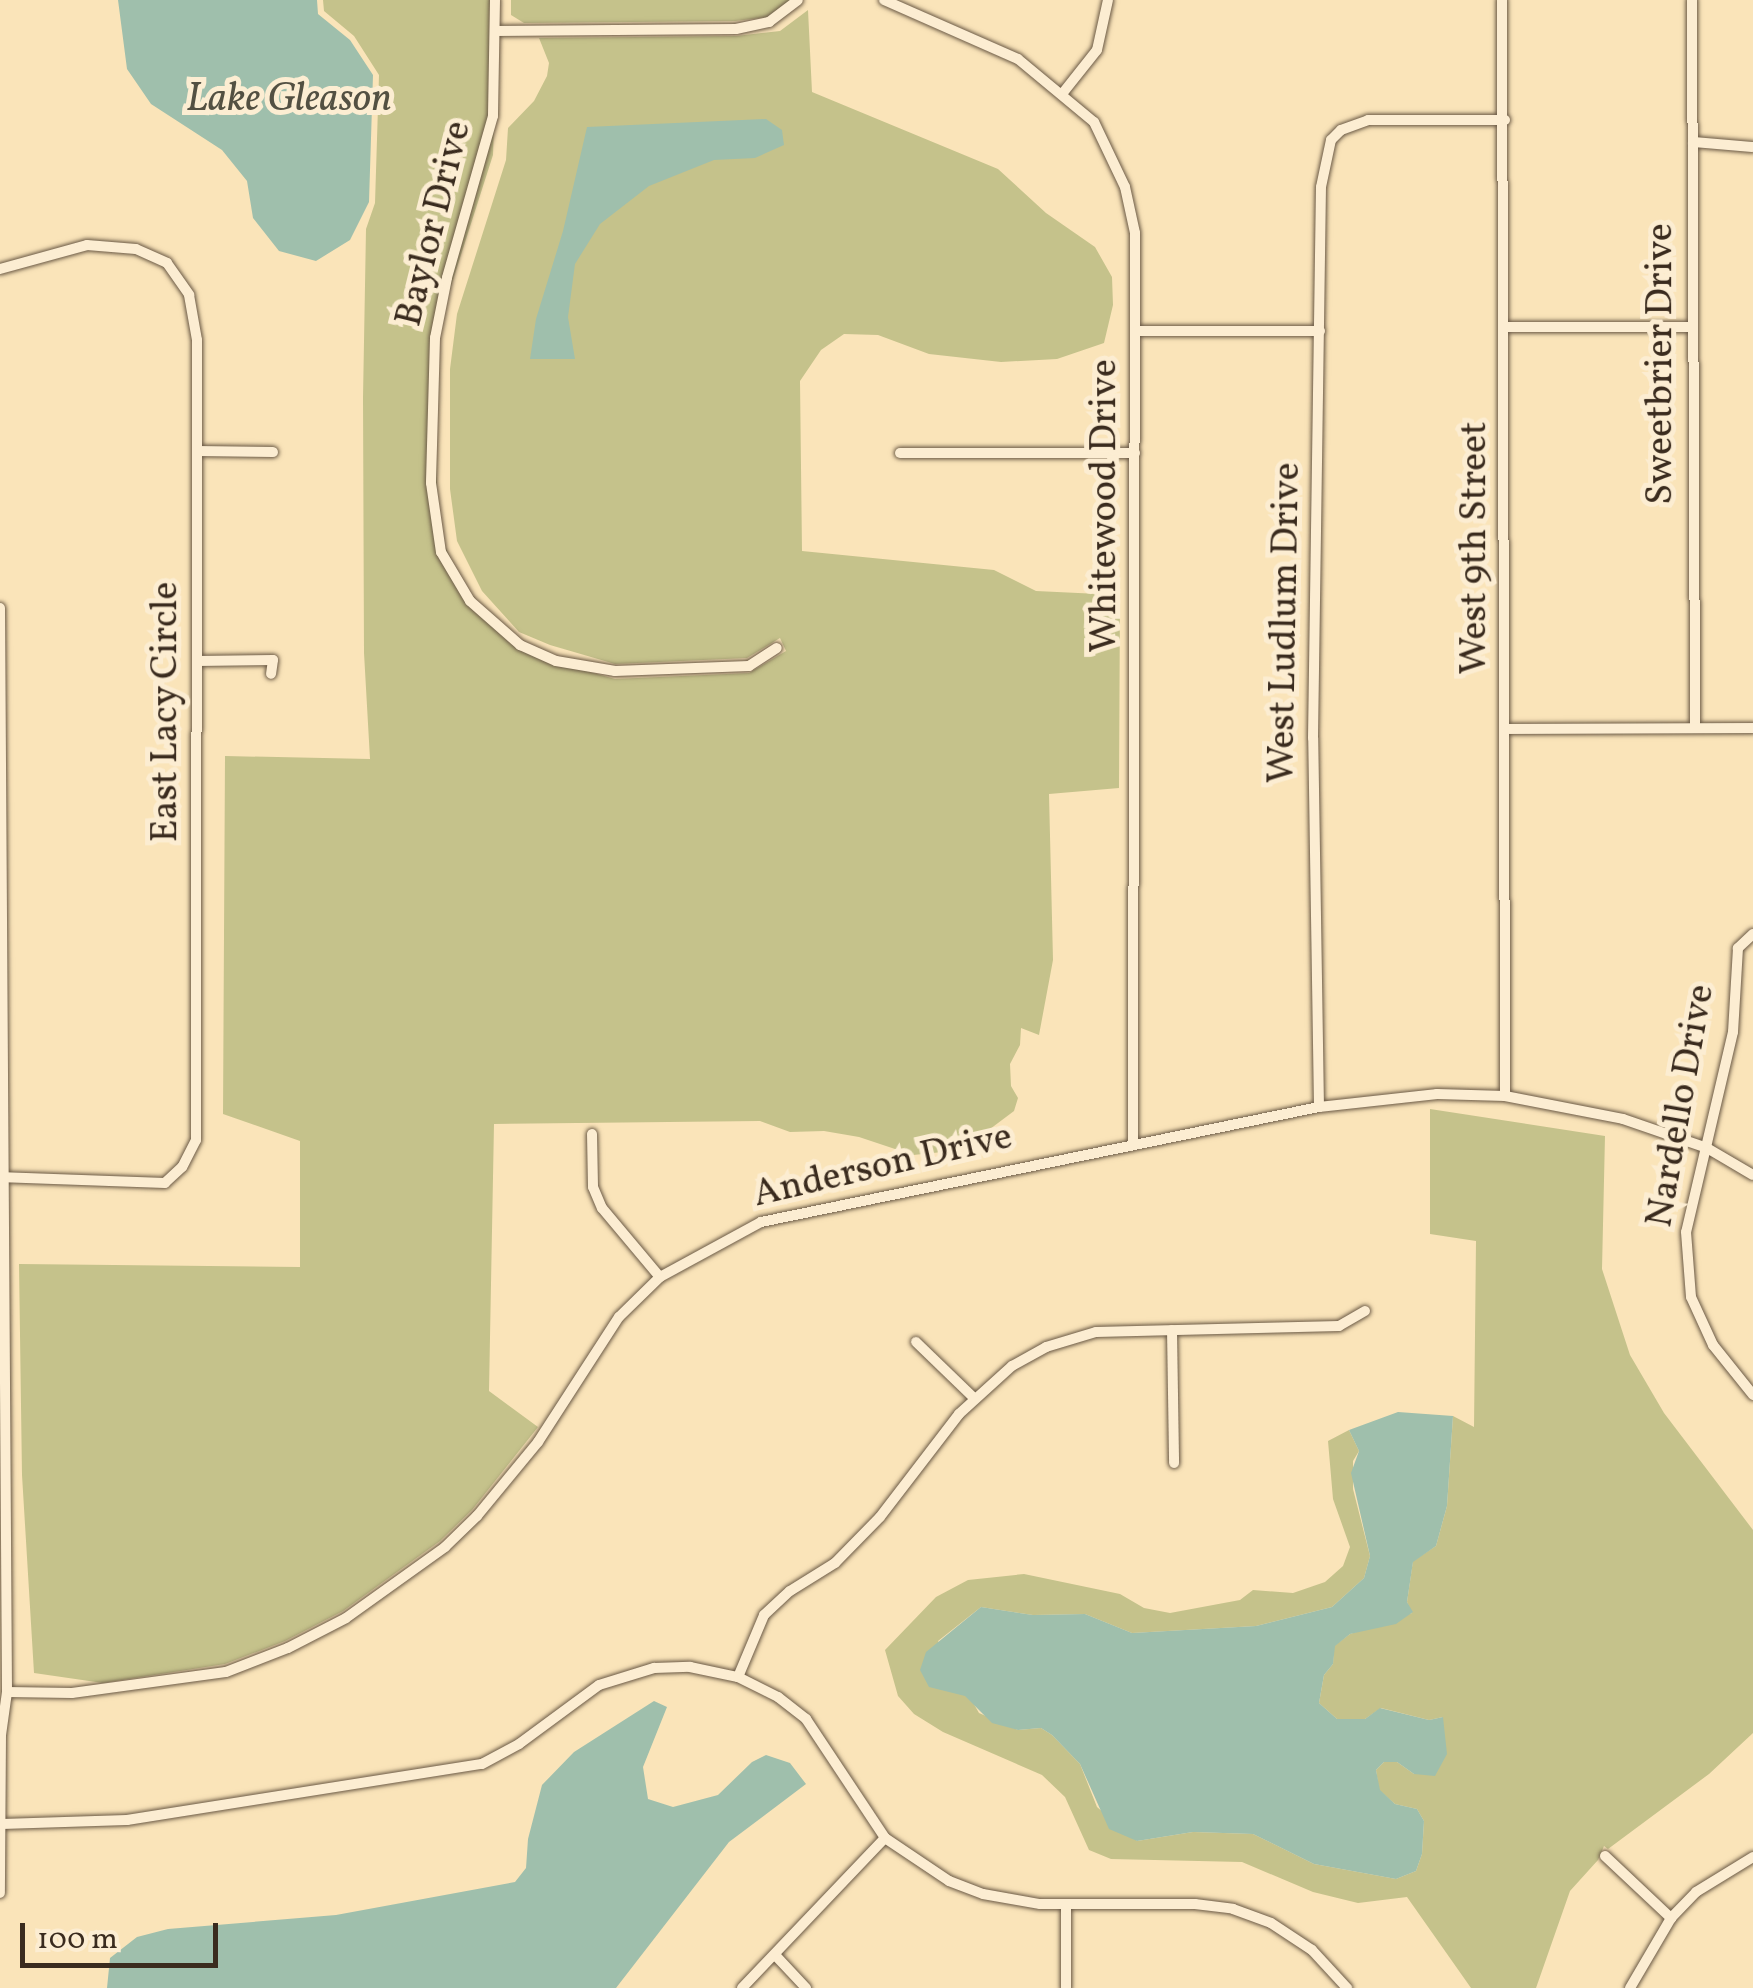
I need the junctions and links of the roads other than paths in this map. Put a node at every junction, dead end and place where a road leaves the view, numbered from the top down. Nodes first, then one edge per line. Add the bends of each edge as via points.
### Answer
1 (495, 0) edge
2 (798, 0) edge
3 (884, 0) edge
4 (1108, 0) edge
5 (1502, 0) edge
6 (1692, 0) edge
7 (495, 31) junction
8 (1062, 94) junction
9 (1505, 120) junction
10 (1693, 142) junction
11 (1753, 147) edge
12 (0, 268) edge
13 (1506, 327) junction
14 (1690, 327) junction
15 (1137, 331) junction
16 (1320, 331) junction
17 (197, 451) junction
18 (273, 452) dead end
19 (900, 453) dead end
20 (1135, 453) junction
21 (0, 608) edge
22 (777, 648) dead end
23 (197, 660) junction
24 (271, 674) dead end
25 (1694, 728) junction
26 (1753, 728) edge
27 (1506, 729) junction
28 (1753, 934) edge
29 (1505, 1096) junction
30 (1319, 1107) junction
31 (592, 1134) dead end
32 (1134, 1143) junction
33 (1707, 1148) junction
34 (1753, 1175) edge
35 (6, 1177) junction
36 (660, 1277) junction
37 (1365, 1311) dead end
38 (1172, 1330) junction
39 (916, 1342) dead end
40 (1753, 1395) edge
41 (974, 1398) junction
42 (1174, 1463) dead end
43 (738, 1677) junction
44 (7, 1692) junction
45 (2, 1824) edge
46 (885, 1838) junction
47 (1605, 1856) dead end
48 (1753, 1856) edge
49 (0, 1892) edge
50 (1066, 1906) junction
51 (1671, 1918) junction
52 (776, 1956) junction
53 (742, 1988) edge
54 (806, 1988) edge
55 (1066, 1988) edge
56 (1348, 1988) edge
57 (1630, 1988) edge

1 - 7 street, Baylor Drive
2 - 7 street via 770,22 736,29
3 - 8 street, Whitewood Drive via 1018,58
4 - 8 street via 1096,50
5 - 9 street, West 9th Street
6 - 10 street, Sweetbrier Drive
7 - 22 street, Baylor Drive via 493,116 435,338 431,482 441,552 470,602 520,645 556,661 614,672 748,666
8 - 15 street, Whitewood Drive via 1094,122 1125,187 1135,234
9 - 13 street, West 9th Street
9 - 16 street, West Ludlum Drive via 1368,120 1331,140 1320,187
10 - 11 street
10 - 14 street, Sweetbrier Drive
12 - 17 street, East Lacy Circle via 87,246 136,249 167,263 194,311
13 - 14 street
13 - 27 street, West 9th Street
14 - 25 street, Sweetbrier Drive
15 - 16 street
15 - 20 street, Whitewood Drive
16 - 30 street, West Ludlum Drive via 1313,738
17 - 18 street
17 - 23 street, East Lacy Circle
19 - 20 street
20 - 32 street, Whitewood Drive
21 - 35 street
23 - 24 street via 273,660
23 - 35 street, East Lacy Circle via 196,1140 165,1182
25 - 26 street
25 - 27 street
27 - 29 street, West 9th Street
28 - 33 street, Nardello Drive via 1738,948 1733,1032
29 - 30 street, Anderson Drive via 1437,1094
29 - 33 street, Anderson Drive via 1623,1119
30 - 32 street, Anderson Drive
31 - 36 street via 594,1187 602,1208
32 - 36 street, Anderson Drive via 797,1211 720,1240
33 - 34 street, Anderson Drive
33 - 40 street, Nardello Drive via 1686,1232 1691,1297 1713,1345
35 - 44 street
36 - 44 street, Anderson Drive via 618,1316 538,1442 477,1516 382,1596 288,1648 226,1672 72,1694
37 - 38 street via 1338,1326
38 - 41 street via 1125,1328 1071,1338 1012,1366
38 - 42 street
39 - 41 street
41 - 43 street via 880,1518 835,1562 764,1614
43 - 45 street via 672,1667 616,1678 580,1696 500,1756 450,1771 128,1820
43 - 46 street via 806,1720
44 - 45 street via 0,1735
45 - 49 street
46 - 50 street via 949,1881 983,1894
46 - 52 street
47 - 51 street
48 - 51 street via 1696,1892
50 - 55 street
50 - 56 street via 1233,1909 1271,1923 1312,1950
51 - 57 street
52 - 53 street
52 - 54 street

